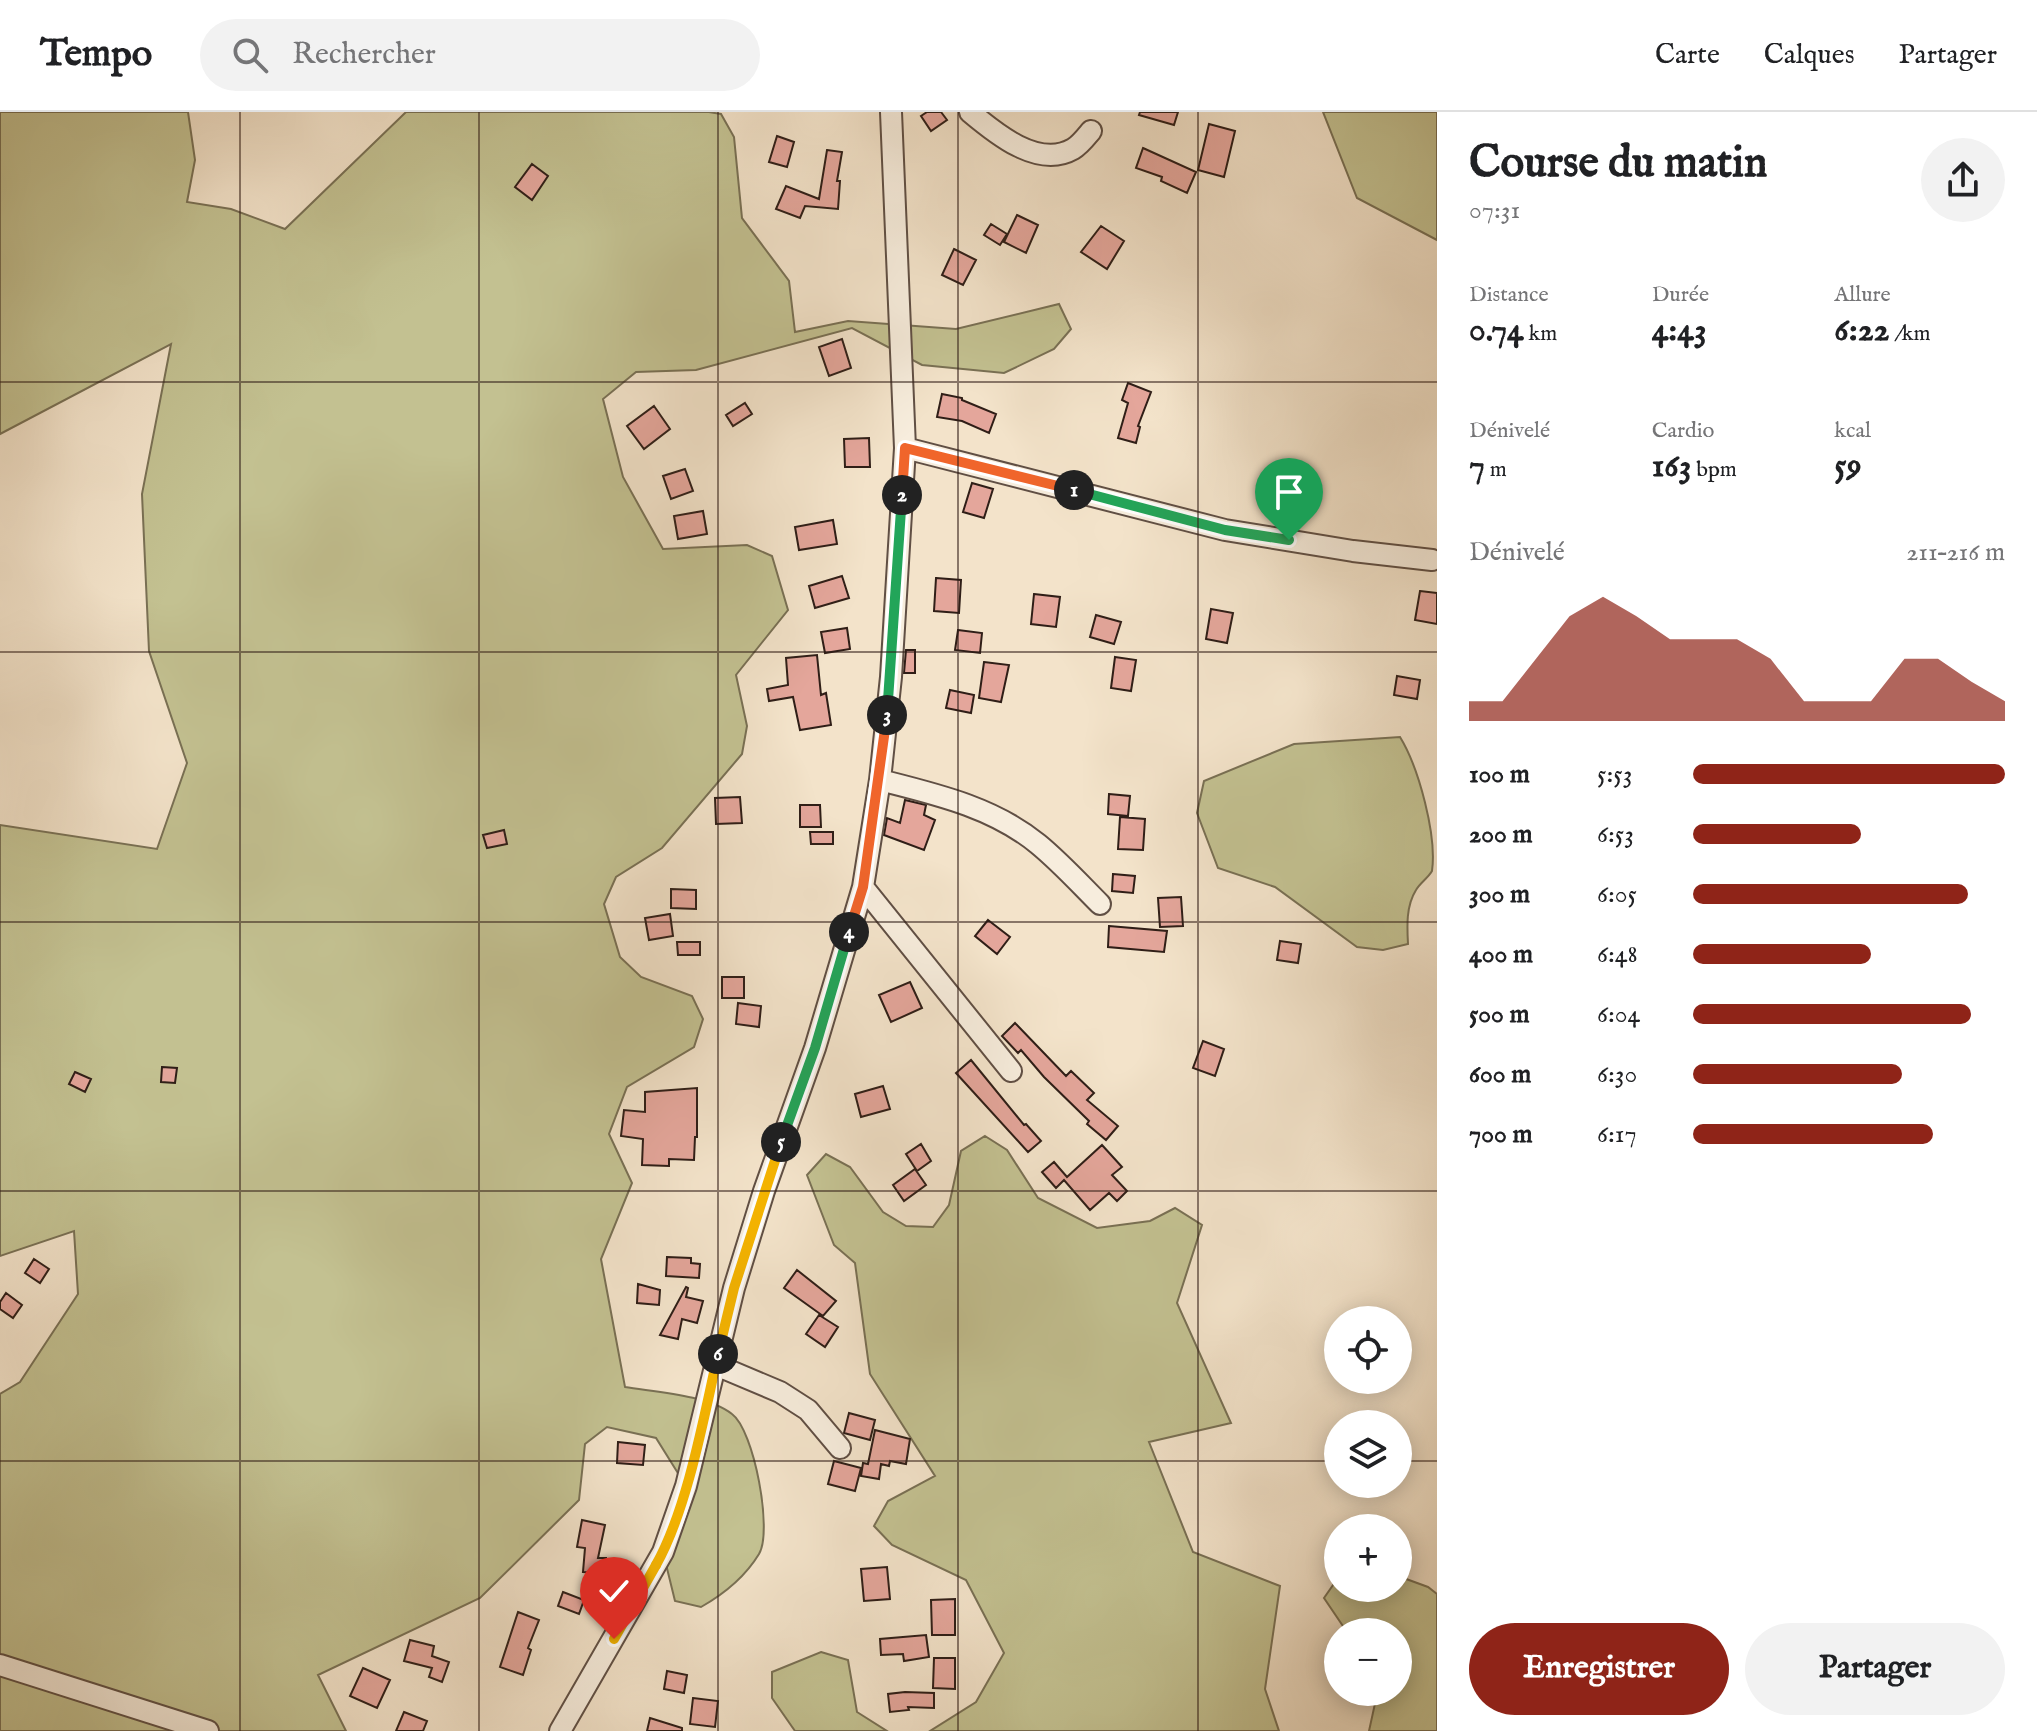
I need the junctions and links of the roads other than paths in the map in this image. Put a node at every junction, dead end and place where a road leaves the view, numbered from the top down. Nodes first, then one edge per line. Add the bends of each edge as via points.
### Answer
1 (891, 112) edge
2 (970, 112) edge
3 (1091, 131) dead end
4 (905, 448) junction
5 (1432, 560) dead end
6 (880, 780) junction
7 (863, 887) junction
8 (1100, 904) dead end
9 (1011, 1071) dead end
10 (716, 1365) junction
11 (840, 1448) dead end
12 (0, 1665) edge
13 (208, 1731) edge
14 (560, 1731) edge

1 - 4 street
2 - 3 street via 994,133 1046,154 1074,148
4 - 5 street via 1225,530
4 - 6 street
6 - 7 street
6 - 8 street via 992,815 1038,844
7 - 9 street
7 - 10 street via 738,1274
10 - 11 street via 808,1410
10 - 14 street via 686,1486 663,1552
12 - 13 street

